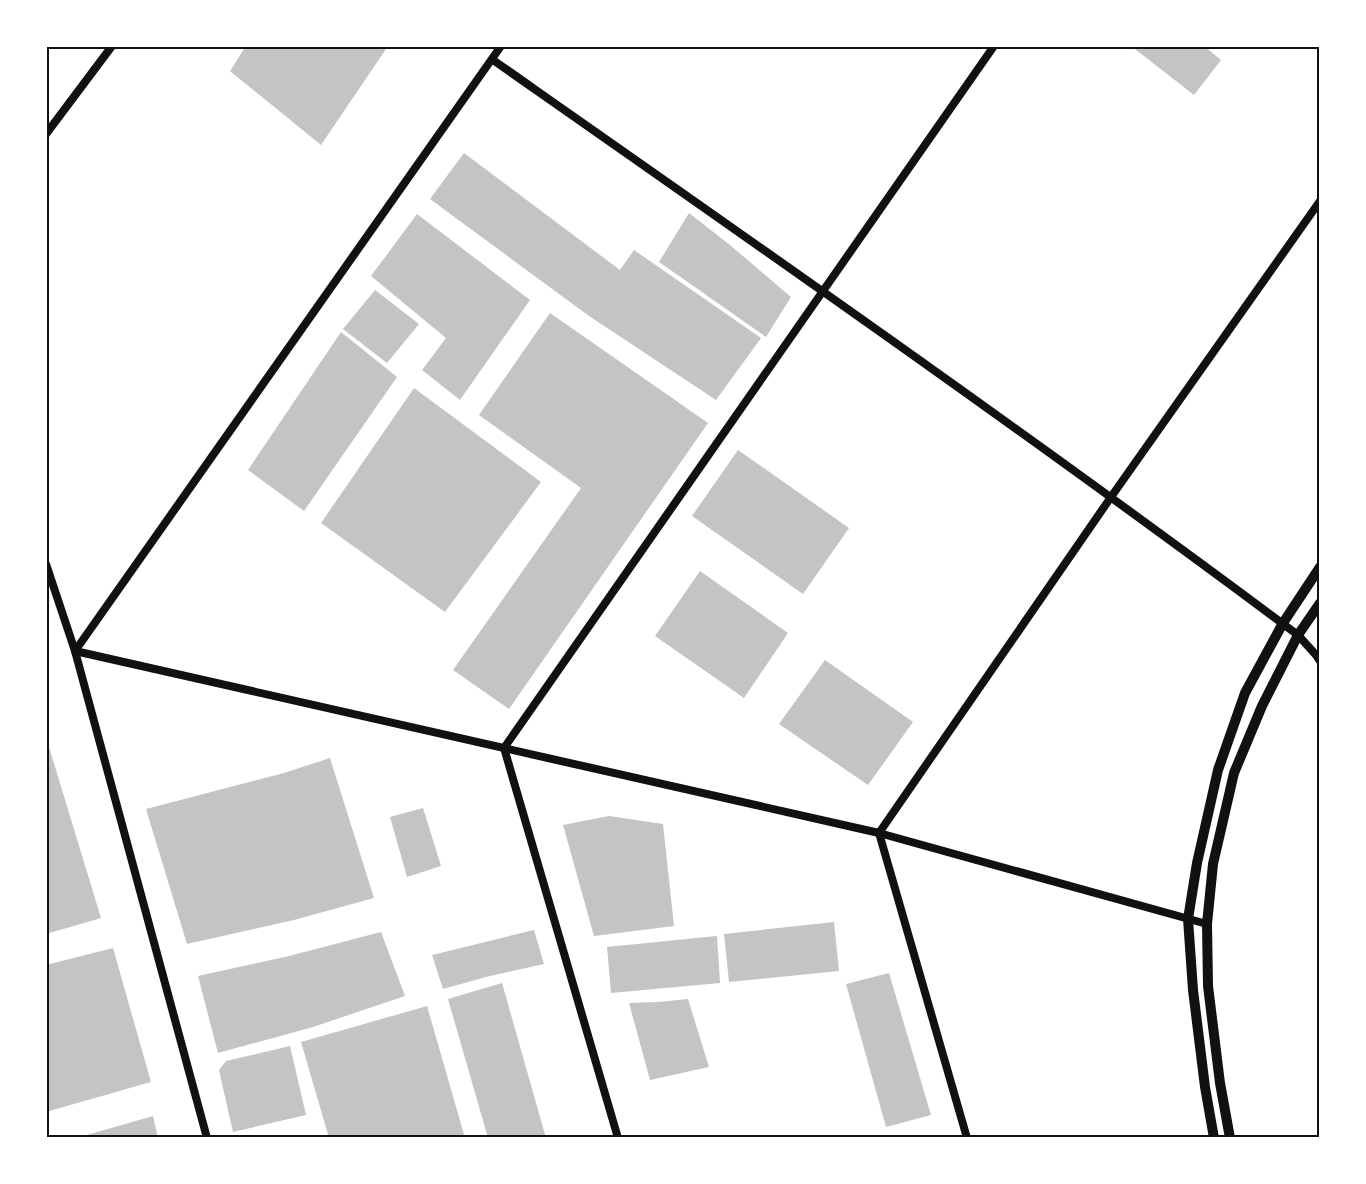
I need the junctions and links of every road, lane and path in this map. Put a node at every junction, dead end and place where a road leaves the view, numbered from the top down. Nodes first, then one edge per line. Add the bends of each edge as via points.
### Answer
1 (112, 46) edge
2 (501, 46) edge
3 (994, 46) edge
4 (493, 60) junction
5 (46, 134) edge
6 (1320, 201) edge
7 (824, 292) junction
8 (1111, 497) junction
9 (46, 564) edge
10 (1320, 567) edge
11 (1320, 603) edge
12 (1283, 623) junction
13 (1298, 635) junction
14 (75, 651) junction
15 (1320, 661) edge
16 (504, 748) junction
17 (879, 833) junction
18 (1188, 919) junction
19 (1207, 924) junction
20 (207, 1137) edge
21 (618, 1137) edge
22 (967, 1137) edge
23 (1214, 1137) edge
24 (1230, 1137) edge

1 - 5 street
2 - 4 street
3 - 7 street
4 - 7 street
4 - 14 street
6 - 8 street
7 - 8 street
7 - 16 street
8 - 12 street
8 - 17 street
9 - 14 street
10 - 12 highway
11 - 13 highway
12 - 13 street
12 - 18 highway via 1245,693 1218,770
13 - 15 street
13 - 19 highway via 1234,773 1213,864
14 - 16 street
14 - 20 street
16 - 17 street
16 - 21 street
17 - 18 street
17 - 22 street
18 - 19 street
18 - 23 highway via 1193,990
19 - 24 highway via 1208,986

